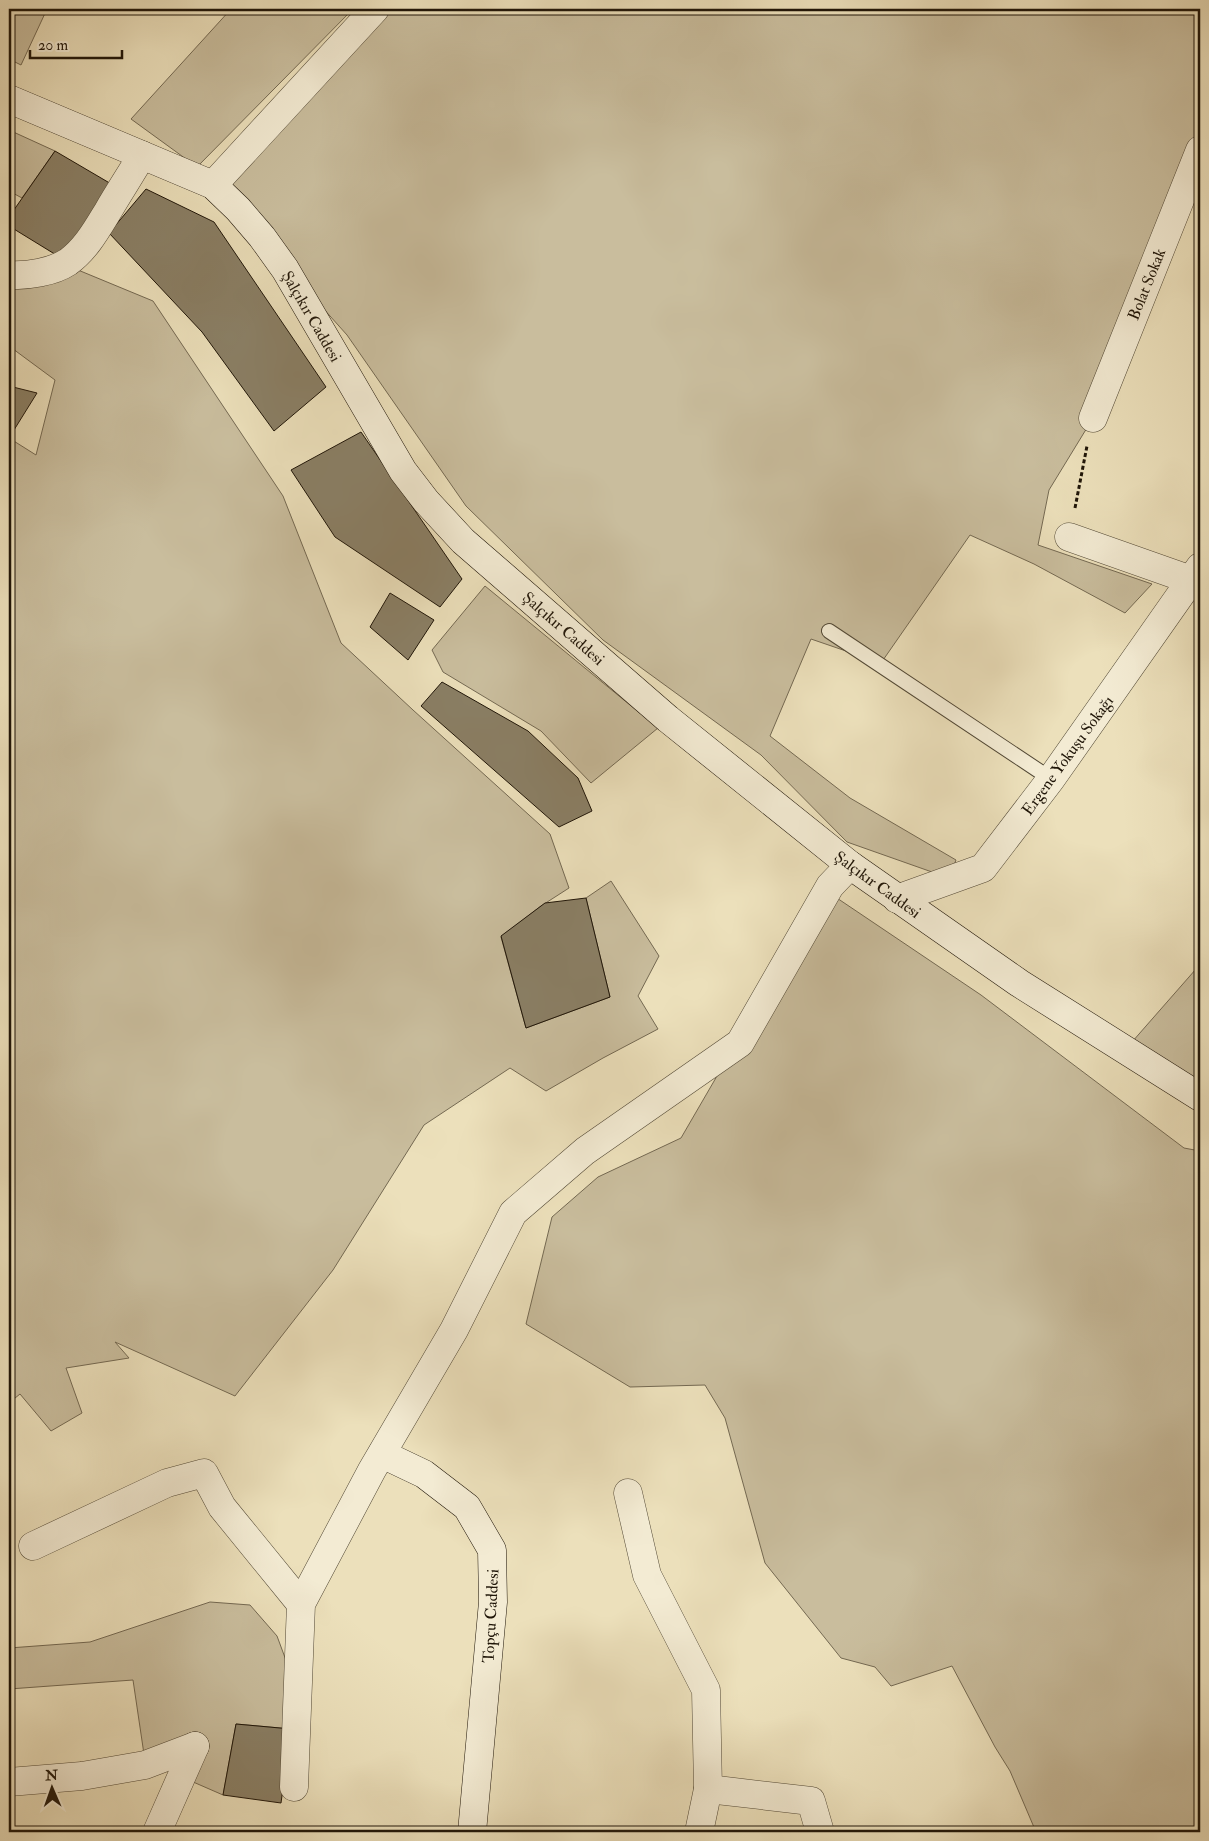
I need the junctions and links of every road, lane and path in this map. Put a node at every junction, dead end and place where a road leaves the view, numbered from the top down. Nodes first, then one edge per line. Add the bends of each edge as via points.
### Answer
1 (375, 9) edge
2 (9, 99) edge
3 (1200, 150) edge
4 (142, 155) junction
5 (213, 185) junction
6 (9, 276) edge
7 (1092, 418) joint
8 (1069, 537) joint
9 (1197, 578) edge
10 (829, 631) dead end
11 (1052, 779) junction
12 (850, 865) junction
13 (897, 899) junction
14 (1200, 1098) edge
15 (382, 1454) junction
16 (628, 1492) dead end
17 (33, 1546) dead end
18 (301, 1604) junction
19 (9, 1782) edge
20 (294, 1787) dead end
21 (708, 1789) junction
22 (157, 1832) edge
23 (472, 1832) edge
24 (699, 1832) edge
25 (820, 1832) edge

1 - 5 street
2 - 4 street, Şalçıkır Caddesi
3 - 7 street, Bolat Sokak
4 - 5 street, Şalçıkır Caddesi
4 - 6 street via 81,252 57,267
5 - 12 street, Şalçıkır Caddesi via 238,209 285,269 403,471 426,501 457,534 668,719
7 - 8 path
8 - 9 street
9 - 11 street, Ergene Yokuşu Sokağı
10 - 11 lane
11 - 13 street, Ergene Yokuşu Sokağı via 983,868
12 - 13 street, Şalçıkır Caddesi
12 - 15 street via 830,886 740,1042 585,1151 513,1213 454,1330
13 - 14 street, Şalçıkır Caddesi via 1019,983
15 - 18 street
15 - 23 street, Topçu Caddesi via 424,1474 467,1507 492,1550 493,1602
16 - 21 street via 647,1575 706,1690
17 - 18 street via 167,1482 204,1472 222,1507
18 - 20 street
19 - 22 street via 82,1776 145,1765 194,1746
21 - 24 street
21 - 25 street via 811,1801

